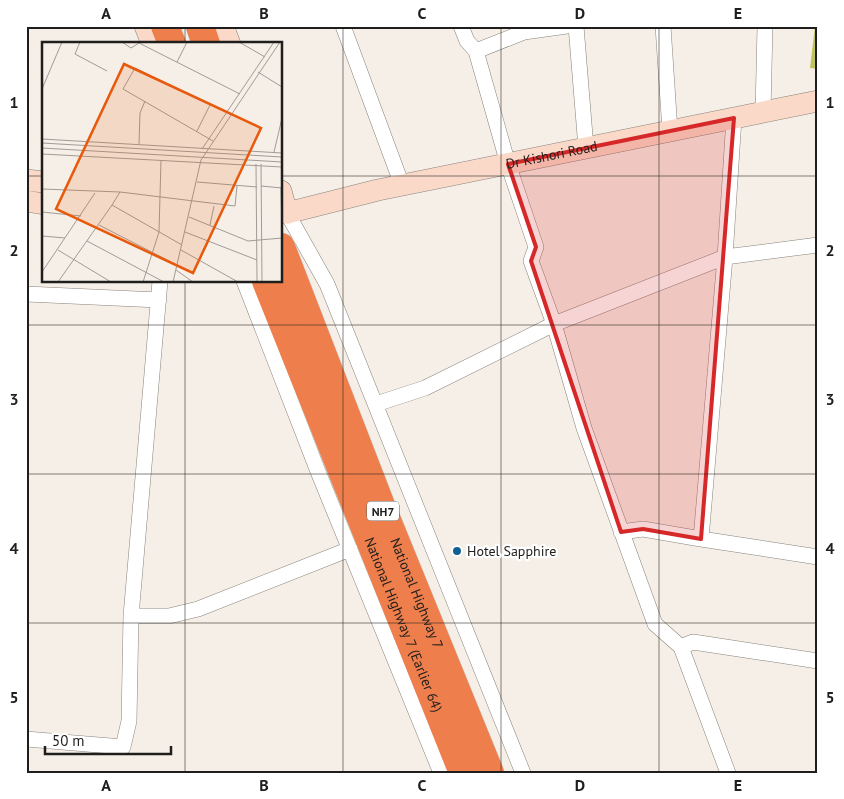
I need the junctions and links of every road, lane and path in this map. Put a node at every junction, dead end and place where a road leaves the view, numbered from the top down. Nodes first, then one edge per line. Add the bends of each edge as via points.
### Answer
1 (145, 26) edge
2 (165, 26) edge
3 (200, 26) edge
4 (223, 26) edge
5 (343, 26) edge
6 (461, 26) edge
7 (567, 26) edge
8 (576, 26) edge
9 (663, 26) edge
10 (765, 26) edge
11 (151, 42) edge
12 (171, 42) edge
13 (205, 42) edge
14 (229, 42) edge
15 (476, 51) junction
16 (818, 101) edge
17 (763, 112) junction
18 (734, 118) junction
19 (670, 131) junction
20 (586, 148) junction
21 (508, 164) junction
22 (26, 180) edge
23 (42, 182) edge
24 (402, 185) junction
25 (26, 201) edge
26 (42, 204) edge
27 (283, 214) edge
28 (818, 245) edge
29 (282, 250) edge
30 (726, 257) junction
31 (160, 282) edge
32 (244, 282) edge
33 (266, 282) edge
34 (26, 294) edge
35 (159, 300) junction
36 (554, 324) junction
37 (376, 404) junction
38 (621, 532) junction
39 (701, 539) junction
40 (350, 549) junction
41 (818, 557) edge
42 (131, 616) junction
43 (681, 647) junction
44 (818, 661) edge
45 (26, 738) edge
46 (441, 773) edge
47 (463, 773) edge
48 (490, 773) edge
49 (524, 773) edge
50 (728, 773) edge

1 - 11 street
2 - 12 highway
3 - 13 highway
4 - 14 street
5 - 24 street
6 - 15 street via 467,41
7 - 15 street via 524,32
8 - 20 street
9 - 19 street
10 - 17 street
15 - 21 street
16 - 17 street, Dr Kishori Road
17 - 18 street, Dr Kishori Road
18 - 19 street, Dr Kishori Road
18 - 30 street
19 - 20 street, Dr Kishori Road
20 - 21 street, Dr Kishori Road
21 - 24 street, Dr Kishori Road
21 - 36 street via 536,247 531,261
22 - 23 street
24 - 27 street, Dr Kishori Road
25 - 26 street
27 - 37 street via 327,284
28 - 30 street
29 - 48 highway, National Highway 7 / NH7 via 382,508
30 - 36 street
30 - 39 street
31 - 35 street
32 - 40 street
33 - 47 highway, National Highway 7 (Earlier 64) / NH7
34 - 35 street
35 - 42 street
36 - 37 street via 425,388
36 - 38 street via 584,428
37 - 49 street
38 - 39 street via 643,529
38 - 43 street via 655,624
39 - 41 street
40 - 42 street via 198,609 169,616
40 - 46 street
42 - 45 street via 129,721 123,747
43 - 44 street via 693,642
43 - 50 street

